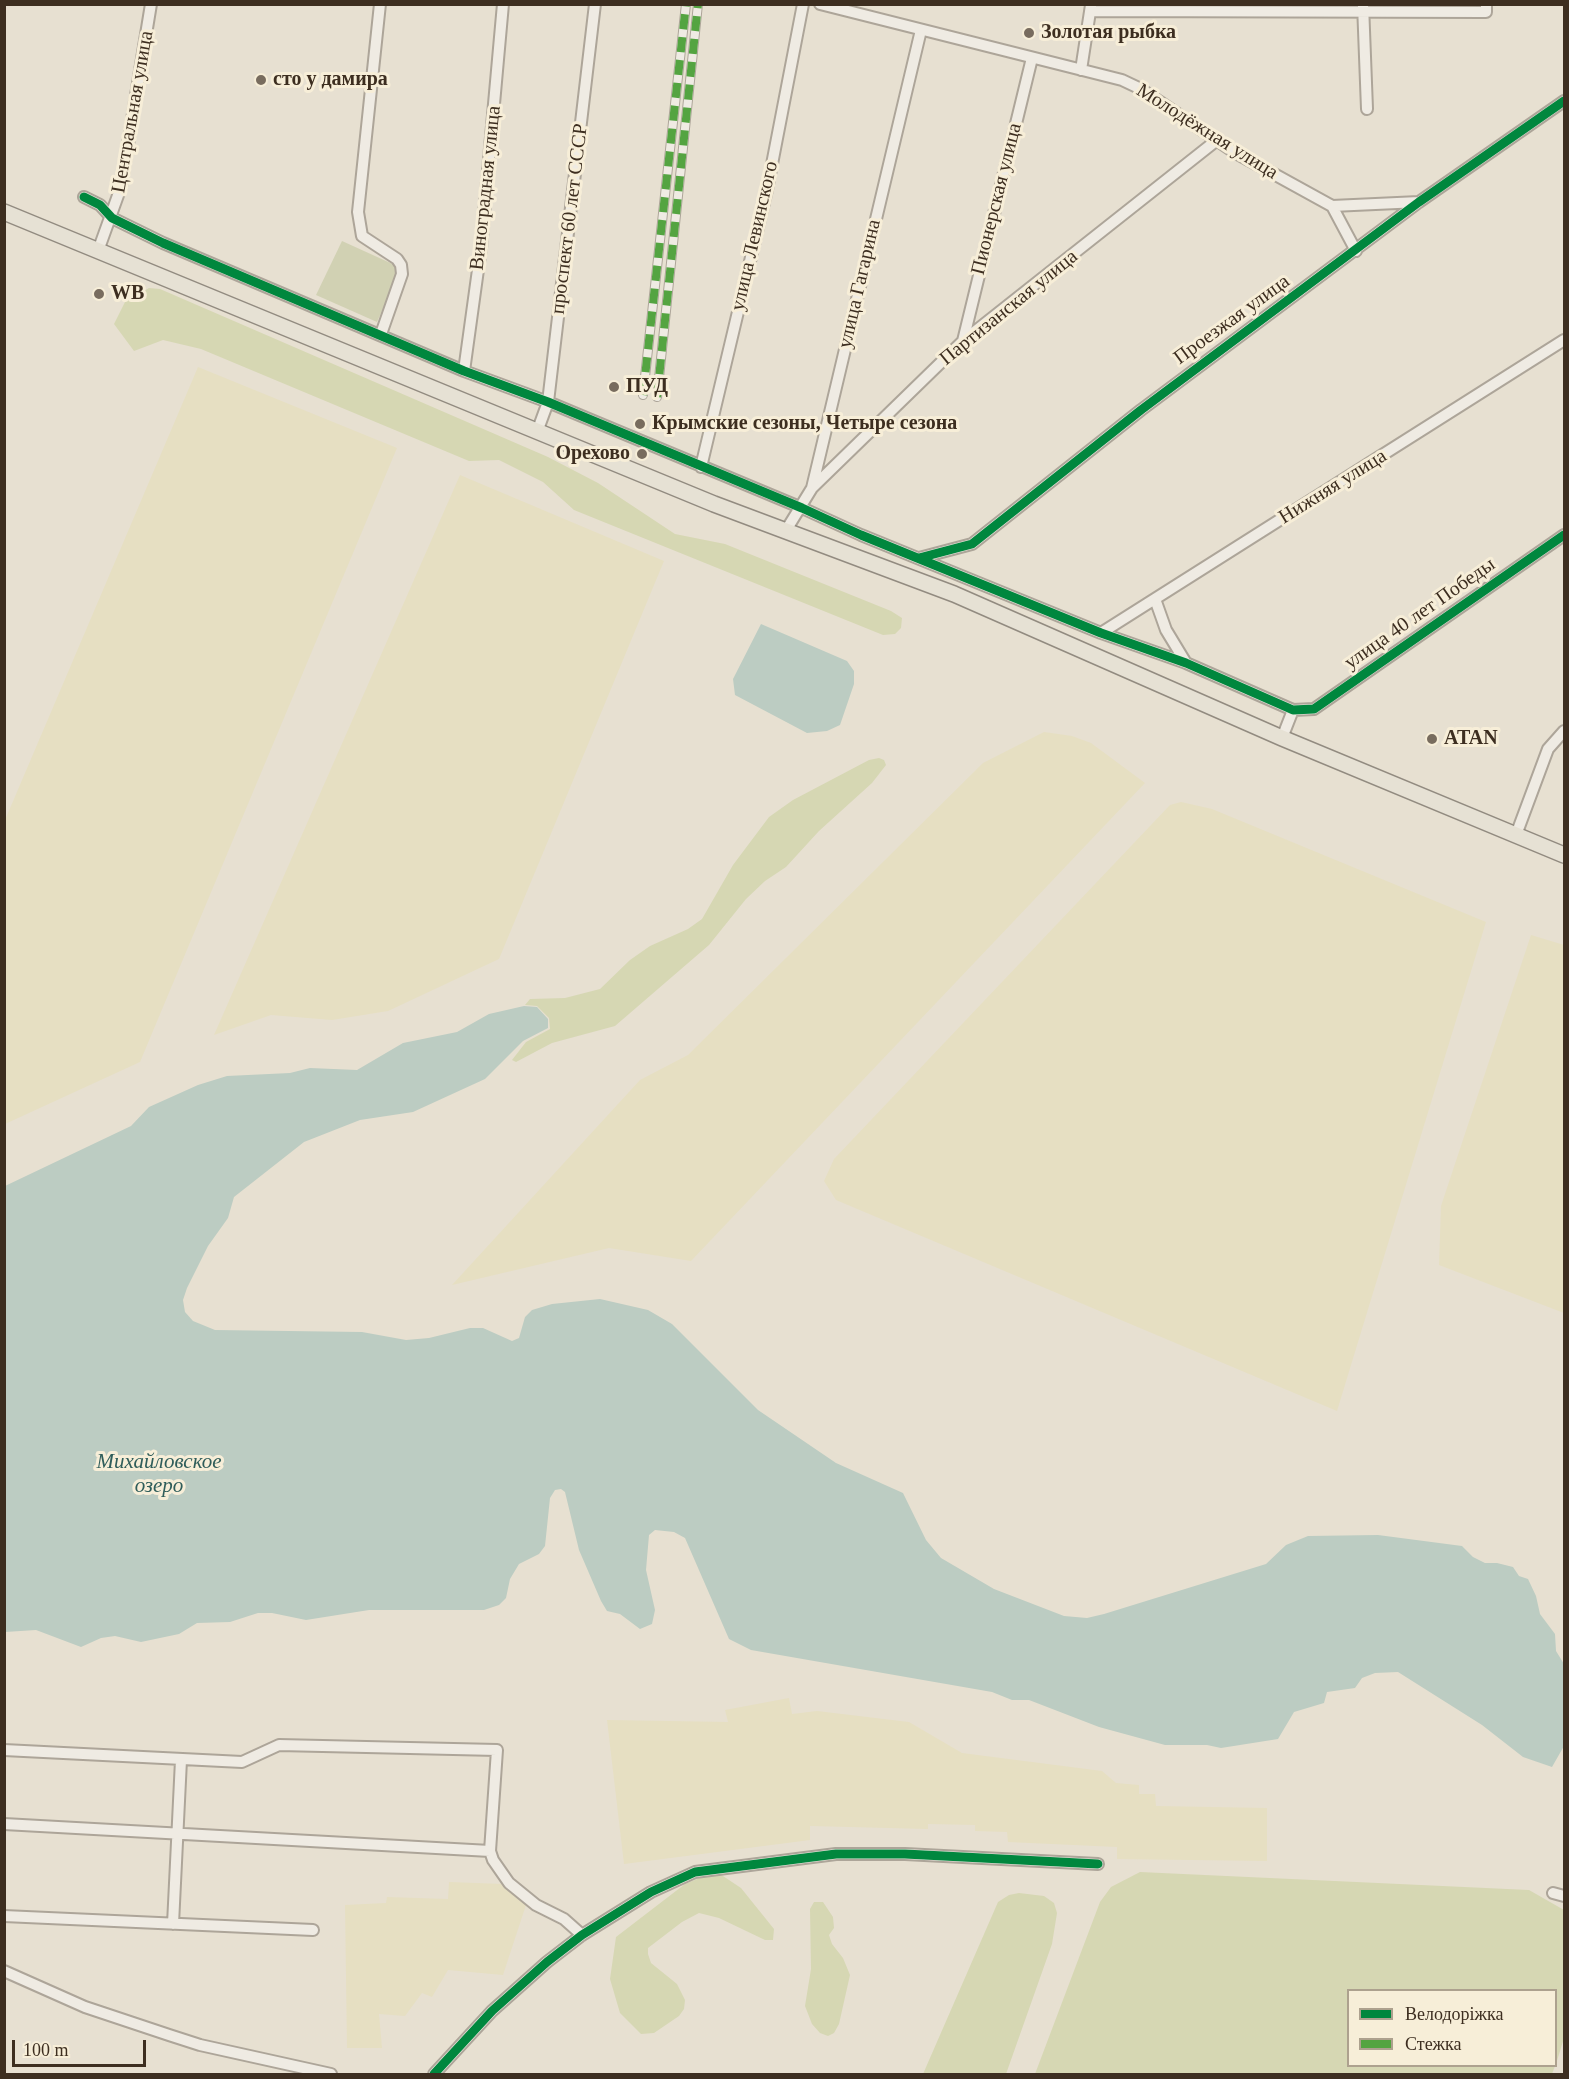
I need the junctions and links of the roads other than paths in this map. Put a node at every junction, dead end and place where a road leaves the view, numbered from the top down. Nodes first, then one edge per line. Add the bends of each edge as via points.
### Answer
1 (151, 4) edge
2 (380, 4) edge
3 (503, 4) edge
4 (595, 4) edge
5 (686, 4) edge
6 (698, 4) edge
7 (803, 4) edge
8 (820, 4) edge
9 (1091, 8) edge
10 (1486, 8) edge
11 (1244, 9) edge
12 (1363, 9) edge
13 (921, 30) junction
14 (1032, 58) junction
15 (1081, 70) junction
16 (1564, 101) edge
17 (1367, 109) dead end
18 (1217, 141) junction
19 (84, 197) dead end
20 (1419, 202) junction
21 (1332, 206) junction
22 (4, 212) edge
23 (112, 218) junction
24 (98, 251) junction
25 (1356, 251) junction
26 (659, 256) junction
27 (672, 257) junction
28 (381, 333) junction
29 (1564, 340) edge
30 (963, 341) junction
31 (647, 360) junction
32 (660, 362) junction
33 (465, 371) junction
34 (643, 395) dead end
35 (657, 396) dead end
36 (548, 402) junction
37 (537, 432) junction
38 (702, 467) junction
39 (812, 488) junction
40 (802, 507) junction
41 (785, 532) junction
42 (1564, 535) edge
43 (919, 558) junction
44 (1155, 600) junction
45 (1101, 633) junction
46 (1186, 663) junction
47 (1293, 710) junction
48 (1564, 731) edge
49 (1282, 738) junction
50 (1516, 835) junction
51 (1564, 855) edge
52 (4, 1750) edge
53 (181, 1760) junction
54 (4, 1824) edge
55 (177, 1834) junction
56 (490, 1851) junction
57 (1098, 1864) dead end
58 (1553, 1893) dead end
59 (1564, 1896) edge
60 (4, 1916) edge
61 (173, 1924) junction
62 (313, 1929) dead end
63 (582, 1935) junction
64 (4, 1971) edge
65 (331, 2074) edge
66 (434, 2074) edge

1 - 23 street, Центральная улица via 128,153
2 - 28 street via 358,212 362,236 401,265 402,274
3 - 33 street, Виноградная улица via 481,248
4 - 36 street, проспект 60 лет СССР
5 - 26 street
6 - 27 street
7 - 38 street, улица Левинского via 767,190
8 - 13 street, Молодёжная улица
9 - 11 street
9 - 15 street
10 - 12 street
11 - 12 street
12 - 17 street
13 - 14 street, Молодёжная улица
13 - 39 street, улица Гагарина
14 - 15 street, Молодёжная улица
14 - 30 street, Пионерская улица
15 - 18 street, Молодёжная улица via 1141,89
16 - 20 street, Проезжая улица
18 - 21 street, Молодёжная улица
18 - 30 street, Партизанская улица
19 - 23 street
20 - 21 street
20 - 25 street, Проезжая улица
21 - 25 street
22 - 24 main road
23 - 24 street, Центральная улица
23 - 28 street
24 - 37 main road
25 - 43 street, Проезжая улица via 1141,410 972,544
26 - 27 street
26 - 31 street
27 - 32 street
28 - 33 street
29 - 44 street, Нижняя улица
30 - 39 street, Партизанская улица
31 - 32 street
31 - 34 street
32 - 35 street
33 - 36 street
36 - 37 street, проспект 60 лет СССР
36 - 38 street
37 - 41 main road
38 - 40 street
39 - 40 street, улица Гагарина
40 - 41 street, улица Гагарина
40 - 43 street via 861,536
41 - 49 main road via 954,594
42 - 47 street, улица 40 лет Победы via 1314,709
43 - 45 street
44 - 45 street, Нижняя улица
44 - 46 street via 1166,630
45 - 46 street
46 - 47 street
47 - 49 street
48 - 50 street via 1544,757
49 - 50 main road
50 - 51 main road
52 - 53 street
53 - 55 street
53 - 56 street via 242,1762 279,1745 497,1750
54 - 55 street
55 - 56 street
55 - 61 street
56 - 63 street via 509,1883
57 - 63 street via 836,1854 718,1867 672,1881
58 - 59 street
60 - 61 street
61 - 62 street
63 - 66 street via 492,2011
64 - 65 street via 85,2007 169,2036

